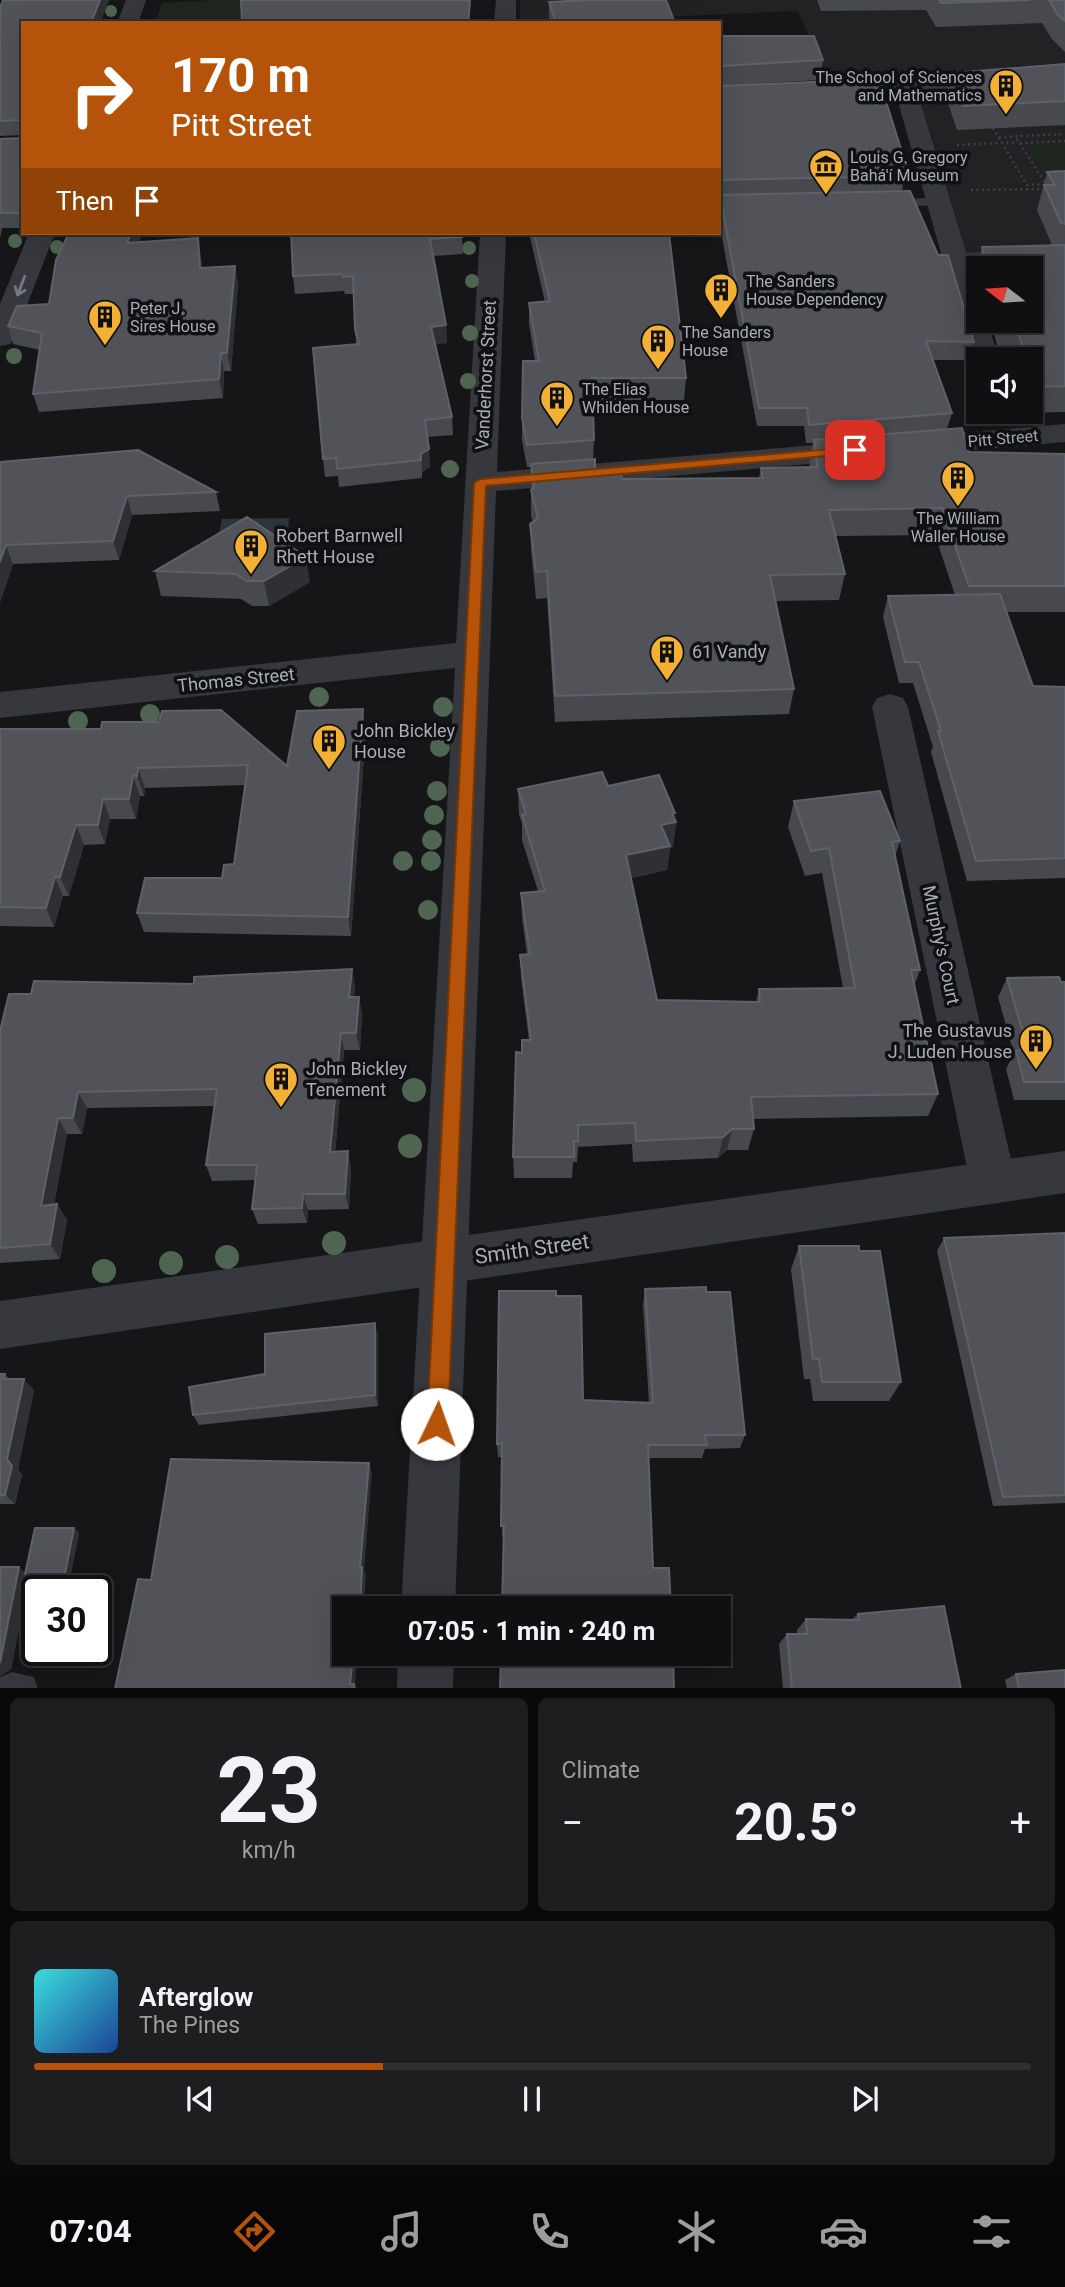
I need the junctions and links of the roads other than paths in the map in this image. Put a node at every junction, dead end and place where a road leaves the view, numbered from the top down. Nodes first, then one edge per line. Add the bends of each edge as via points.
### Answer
1 (136, 0) edge
2 (506, 0) edge
3 (128, 21) edge
4 (505, 21) edge
5 (1065, 74) edge
6 (904, 84) junction
7 (814, 90) edge
8 (948, 196) junction
9 (863, 204) edge
10 (41, 235) edge
11 (493, 235) edge
12 (1065, 256) edge
13 (955, 258) junction
14 (0, 338) edge
15 (981, 347) edge
16 (1004, 424) edge
17 (1065, 433) edge
18 (480, 483) junction
19 (472, 654) junction
20 (0, 705) edge
21 (890, 708) dead end
22 (1065, 1172) edge
23 (993, 1182) junction
24 (444, 1261) junction
25 (0, 1325) edge
26 (429, 1596) edge
27 (426, 1666) edge
28 (425, 1688) edge

1 - 3 street
2 - 4 street
5 - 6 street
6 - 7 street
6 - 8 street
8 - 9 lane
8 - 13 street
10 -> 14 street
11 - 18 street, Vanderhorst Street
12 - 13 lane
13 - 15 street
16 - 17 street, Pitt Street
16 - 18 street, Pitt Street
18 - 19 street, Vanderhorst Street
19 - 20 street, Thomas Street
19 - 24 street, Vanderhorst Street
21 - 23 street, Murphy's Court
22 - 23 street, Smith Street
23 - 24 street, Smith Street
24 - 25 street, Smith Street
24 - 26 street, Vanderhorst Street
27 - 28 street

